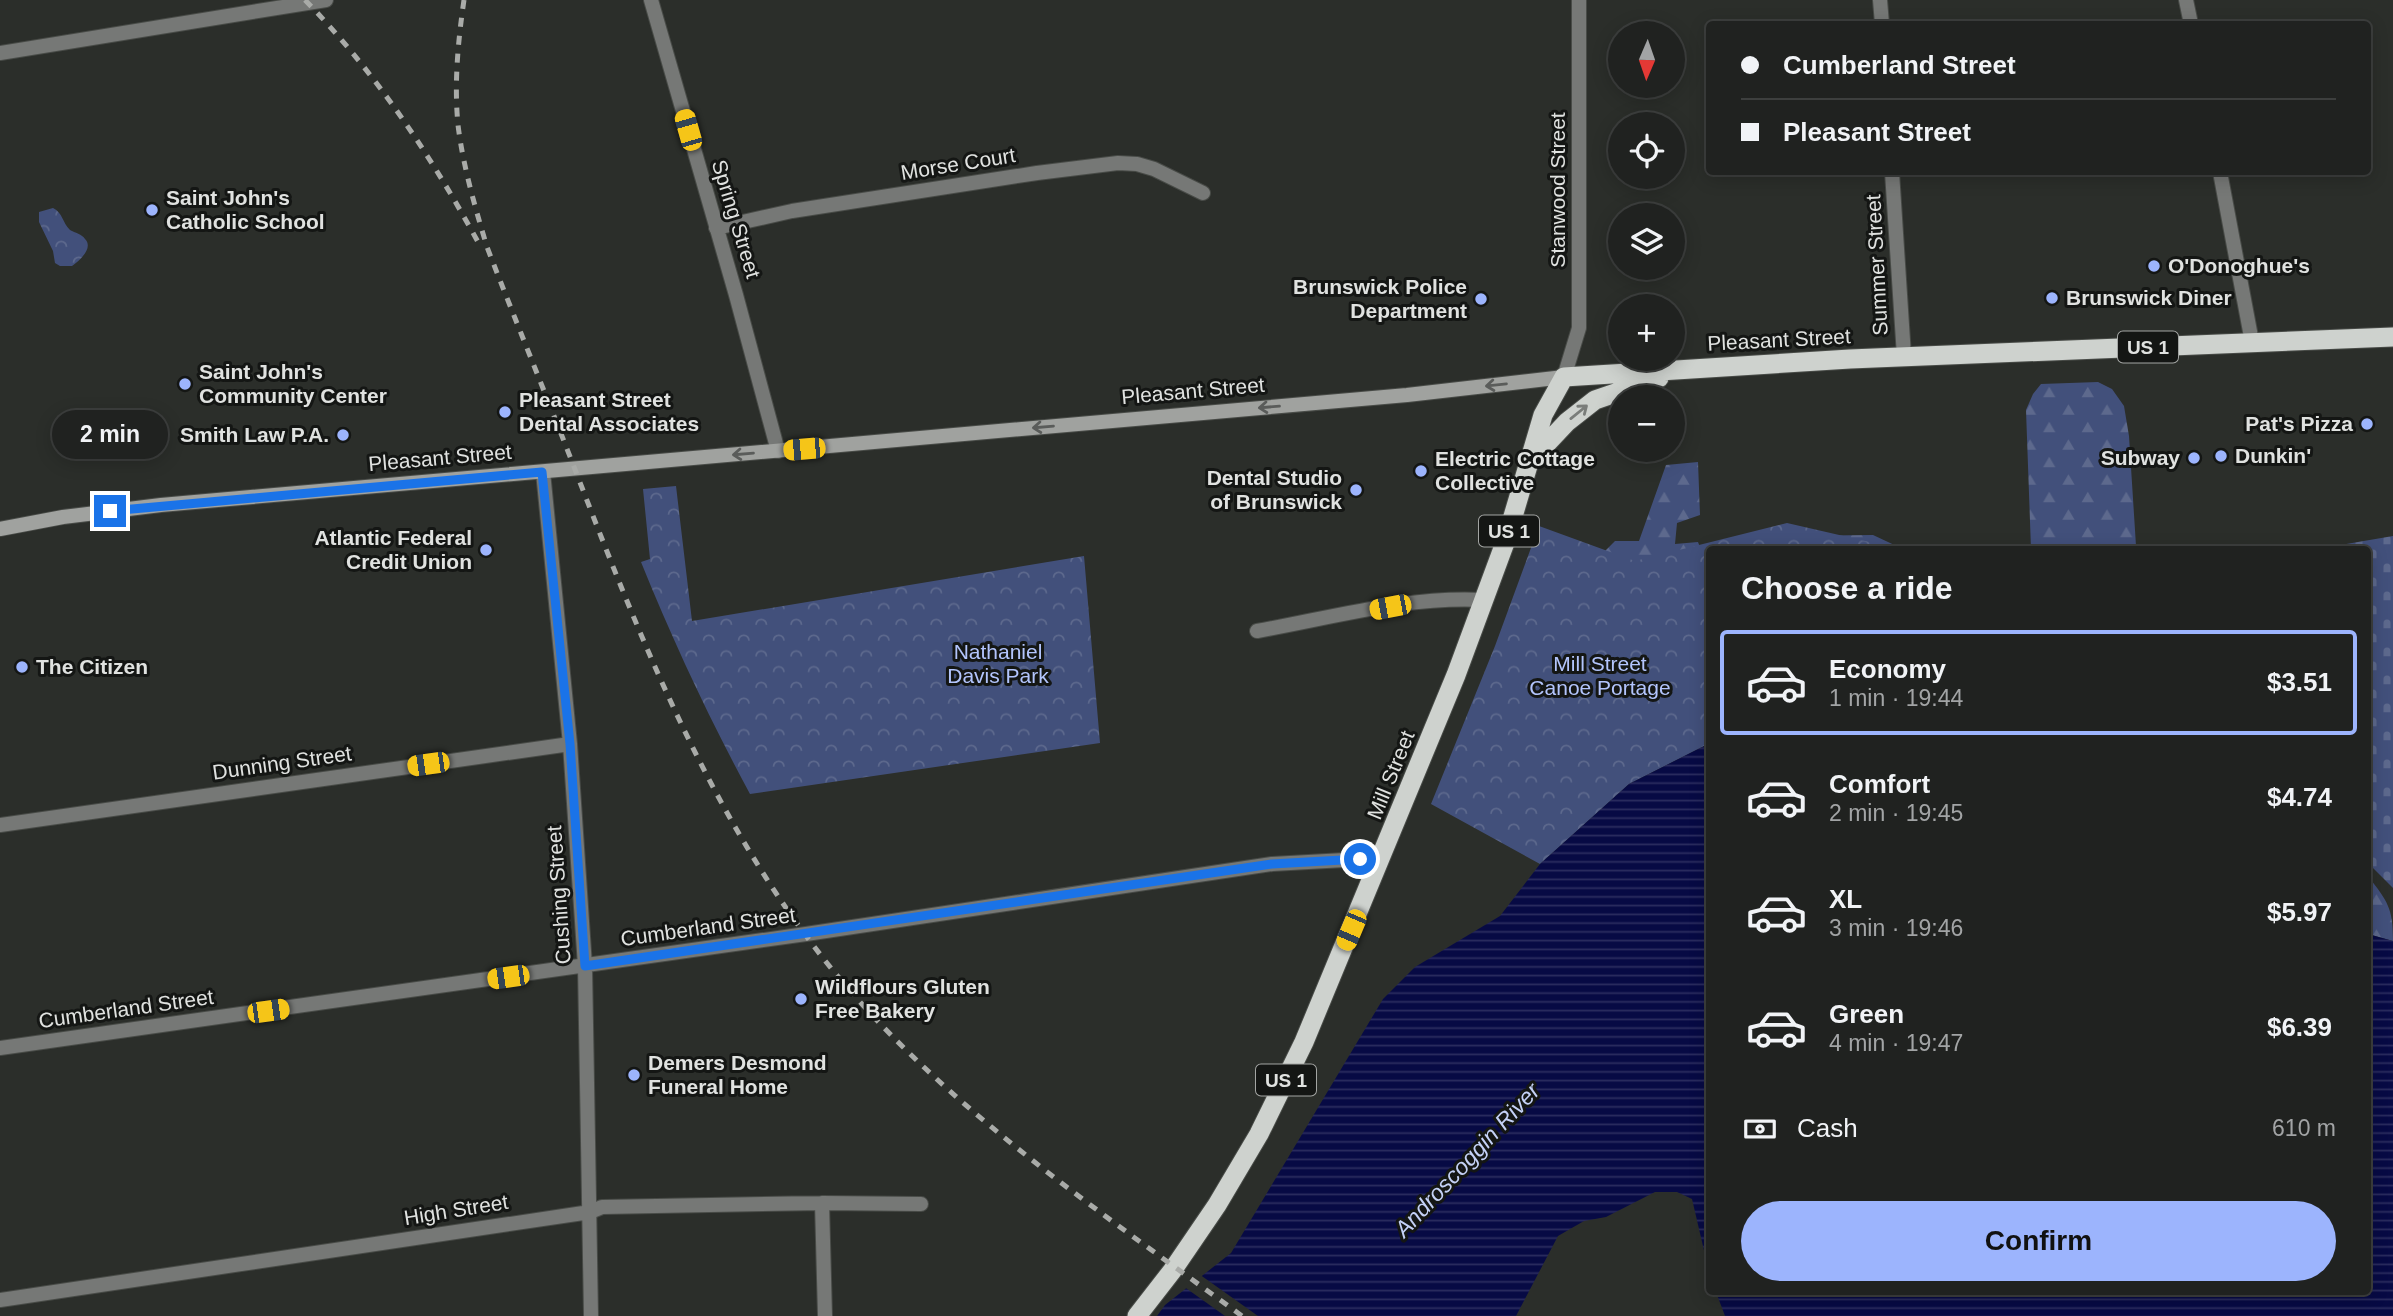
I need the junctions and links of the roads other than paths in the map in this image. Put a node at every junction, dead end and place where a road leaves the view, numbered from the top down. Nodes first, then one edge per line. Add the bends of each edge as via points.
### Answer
1 (326, 0) edge
2 (651, 0) edge
3 (1579, 0) edge
4 (1880, 0) edge
5 (2186, 0) edge
6 (1882, 21) edge
7 (2190, 21) edge
8 (0, 53) edge
9 (1892, 175) edge
10 (2221, 175) edge
11 (1203, 193) dead end
12 (716, 228) junction
13 (2393, 337) edge
14 (2252, 342) junction
15 (1904, 356) junction
16 (1690, 368) junction
17 (1564, 377) junction
18 (778, 451) junction
19 (1531, 461) junction
20 (542, 472) junction
21 (0, 529) edge
22 (1483, 600) junction
23 (1257, 631) dead end
24 (570, 744) junction
25 (0, 825) edge
26 (1381, 858) junction
27 (585, 966) junction
28 (0, 1048) edge
29 (822, 1203) junction
30 (921, 1204) dead end
31 (590, 1212) junction
32 (0, 1300) edge
33 (591, 1316) edge
34 (825, 1316) edge
35 (1136, 1316) edge

1 - 8 street
2 - 12 street, Spring Street
3 - 17 street, Stanwood Street via 1579,328
4 - 6 street
5 - 7 street
9 - 15 street, Summer Street
10 - 14 street
11 - 12 street, Morse Court via 1154,169 1118,163 792,211
12 - 18 street, Spring Street
13 - 14 highway, Pleasant Street / US 1
14 - 15 highway, Pleasant Street / US 1
15 - 16 highway, Pleasant Street / US 1
16 - 17 highway, Pleasant Street
19 -> 16 highway, US 1 via 1595,400
17 -> 18 main road, Pleasant Street
17 - 19 highway, Mill Street via 1543,415
18 -> 20 main road, Pleasant Street
19 - 22 highway, Mill Street / US 1
20 - 21 main road, Pleasant Street via 161,505
20 - 24 street, Cushing Street
22 - 23 street via 1414,602
22 - 26 highway, Mill Street / US 1
24 - 25 street, Dunning Street
24 - 27 street, Cushing Street
26 - 27 street, Cumberland Street via 1272,864
26 - 35 highway, Mill Street / US 1 via 1304,1042 1259,1134 1217,1205
27 - 28 street, Cumberland Street
27 - 31 street, Cushing Street
29 - 30 street, High Street
29 - 31 street, High Street via 602,1207
29 - 34 street
31 - 32 street, High Street
31 - 33 street, Cushing Street

